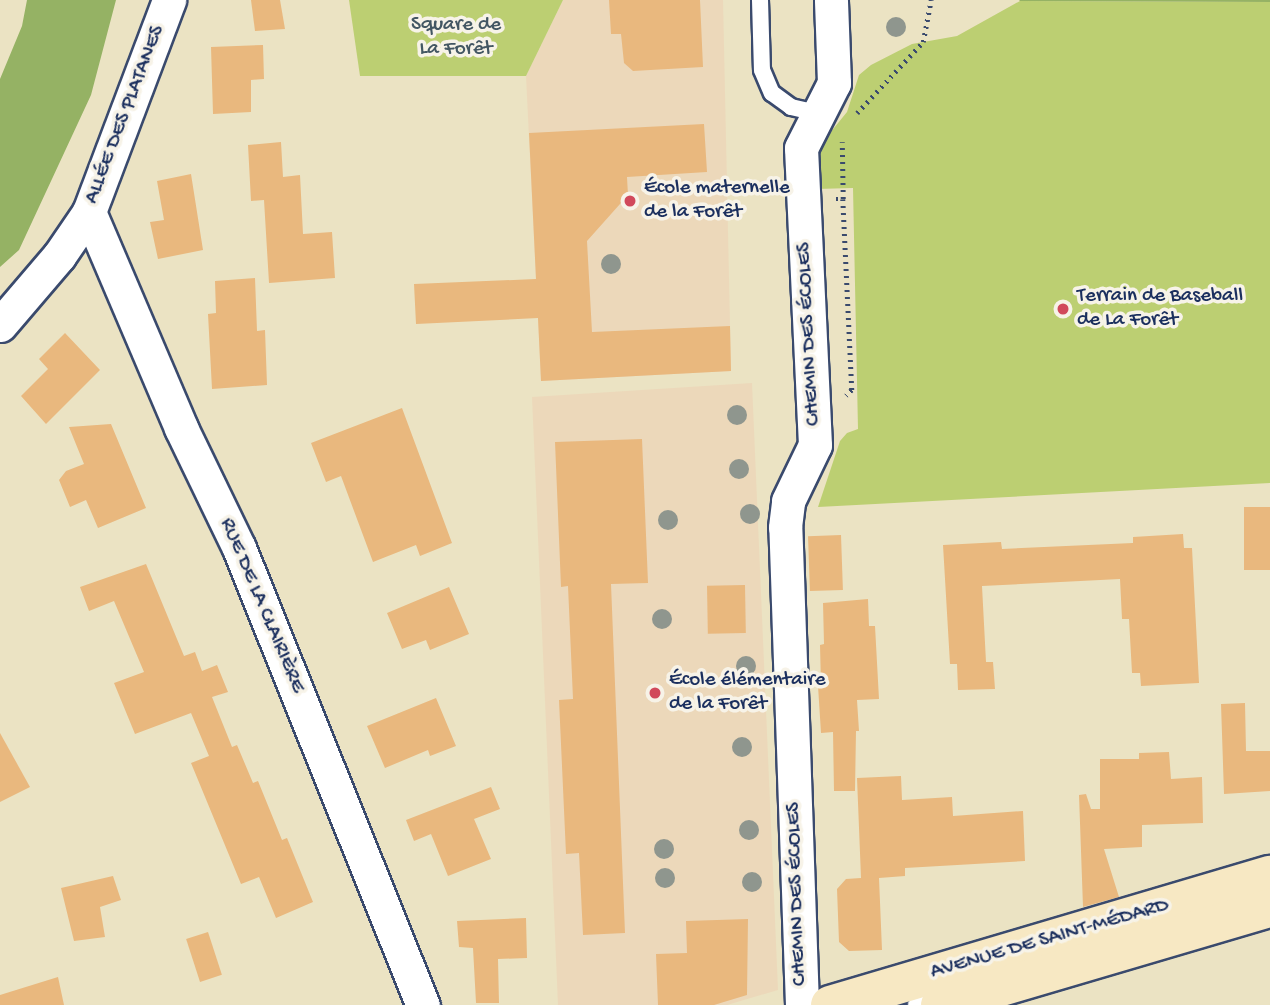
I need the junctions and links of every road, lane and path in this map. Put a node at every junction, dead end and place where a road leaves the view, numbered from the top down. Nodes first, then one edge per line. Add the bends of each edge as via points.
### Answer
1 (169, 0) edge
2 (760, 0) edge
3 (831, 0) edge
4 (931, 0) edge
5 (817, 113) junction
6 (850, 123) dead end
7 (842, 138) dead end
8 (844, 199) junction
9 (804, 201) junction
10 (89, 212) junction
11 (0, 325) edge
12 (813, 397) junction
13 (1270, 875) edge
14 (1270, 896) edge
15 (1270, 908) edge
16 (423, 1005) edge
17 (802, 1005) edge
18 (830, 1005) edge
19 (916, 1005) edge
20 (940, 1005) edge

1 - 10 street, ALLÉE DES PLATANES
2 - 5 lane via 762,69 772,93 791,107
3 - 5 street, CHEMIN DES ÉCOLES via 834,83
4 - 6 path via 923,42
5 - 9 street, CHEMIN DES ÉCOLES via 801,148
7 - 8 path
8 - 9 path
8 - 12 path via 852,390 846,396
9 - 12 street, CHEMIN DES ÉCOLES
10 - 11 street, ALLÉE DES PLATANES
10 - 16 street, RUE DE LA CLAIRIÈRE via 181,428 239,548
12 - 17 street, CHEMIN DES ÉCOLES via 816,444 788,501 785,527
13 - 18 main road, AVENUE DE SAINT-MÉDARD
14 - 19 lane via 954,985
15 - 20 main road, AVENUE DE SAINT-MÉDARD

